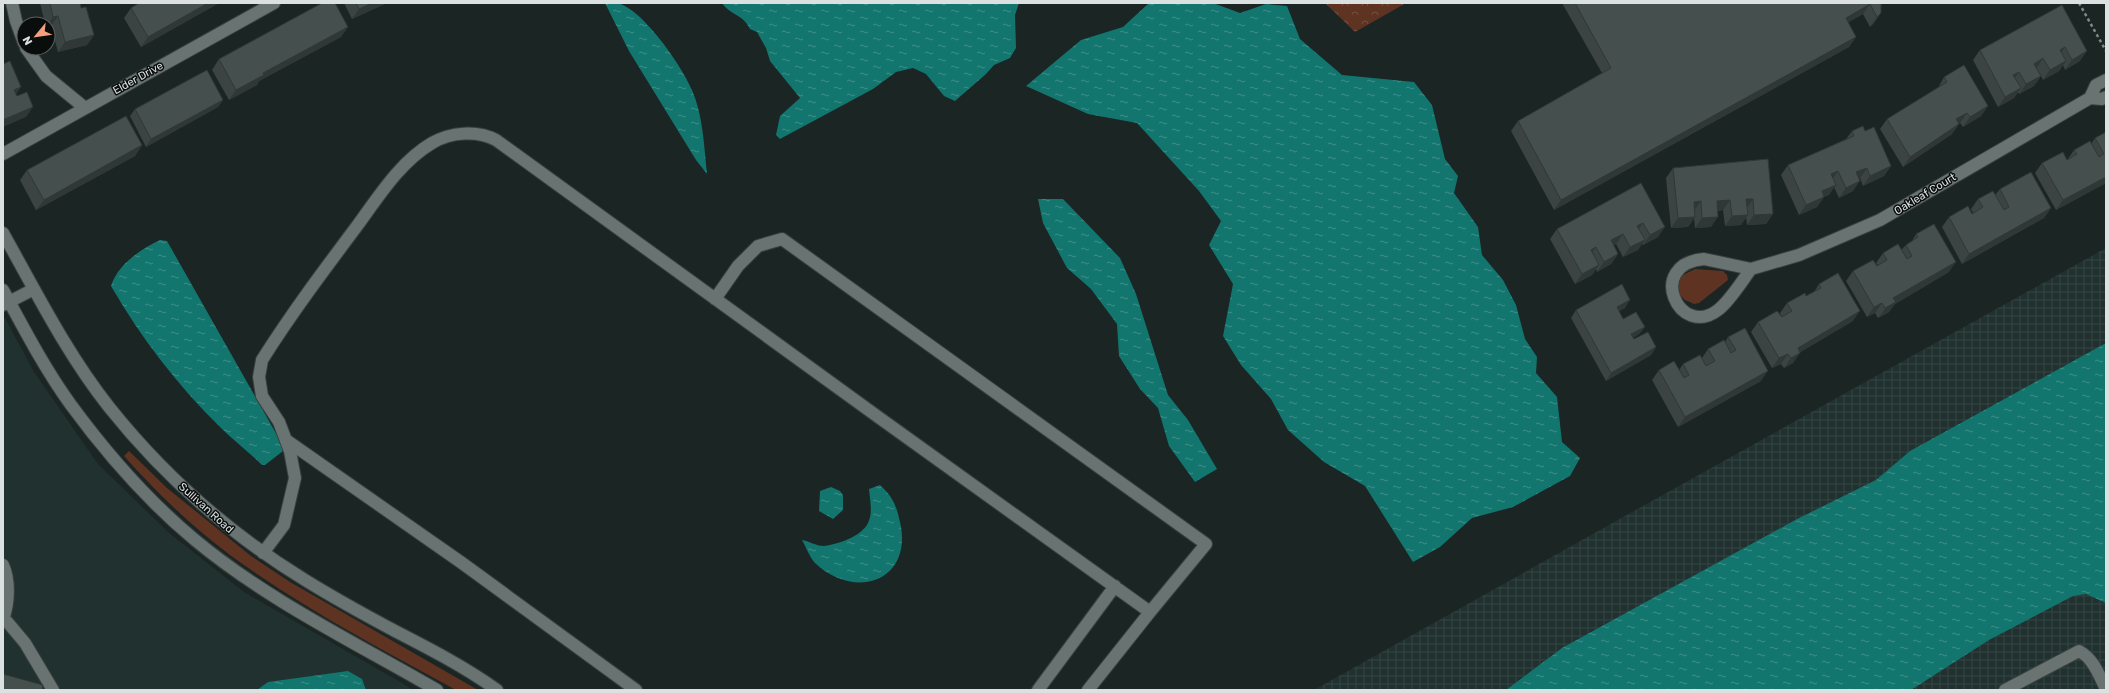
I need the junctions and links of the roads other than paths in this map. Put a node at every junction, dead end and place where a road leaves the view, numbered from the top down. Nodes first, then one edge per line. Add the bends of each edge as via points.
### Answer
1 (12, 3) edge
2 (274, 3) edge
3 (16, 21) edge
4 (32, 56) edge
5 (2106, 80) edge
6 (2106, 97) edge
7 (2090, 98) junction
8 (85, 108) junction
9 (3, 154) edge
10 (3, 233) edge
11 (1751, 269) junction
12 (34, 289) junction
13 (3, 290) edge
14 (715, 299) junction
15 (6, 304) edge
16 (285, 440) junction
17 (263, 553) junction
18 (3, 565) edge
19 (1115, 586) junction
20 (1150, 612) junction
21 (3, 619) edge
22 (2102, 686) edge
23 (53, 690) edge
24 (437, 690) edge
25 (497, 690) edge
26 (636, 690) edge
27 (1038, 690) edge
28 (1088, 690) edge
29 (2005, 690) edge

1 - 3 street
2 - 8 street, Elder Drive
4 - 8 street via 46,76
5 - 7 street, Oakleaf Court via 2096,85
6 - 7 street, Oakleaf Court
7 - 11 street, Oakleaf Court via 1880,220 1799,254
8 - 9 street, Elder Drive
10 - 12 street, Sullivan Road
11 - 11 street, Oakleaf Court via 1719,309 1709,315 1687,314 1673,297 1675,274 1692,260 1704,259
12 - 15 street
12 - 17 street, Sullivan Road via 80,364 109,406 141,445 188,493 242,539
13 - 15 street
14 - 16 street via 496,140 485,134 455,134 433,143 408,161 390,181 262,360 259,376 262,396 279,422
14 - 19 street
14 - 20 street via 738,266 758,246 782,239 1206,544
15 - 24 street via 66,398 107,451 136,485 196,540 264,590
16 - 17 street via 295,478 290,505 284,525
16 - 26 street via 462,563
17 - 25 street, Sullivan Road via 305,580 443,656
18 - 21 street via 6,571 7,593 7,610
19 - 20 street
19 - 27 street
20 - 28 street
21 - 23 street via 25,643
22 - 29 street via 2088,657 2079,651

